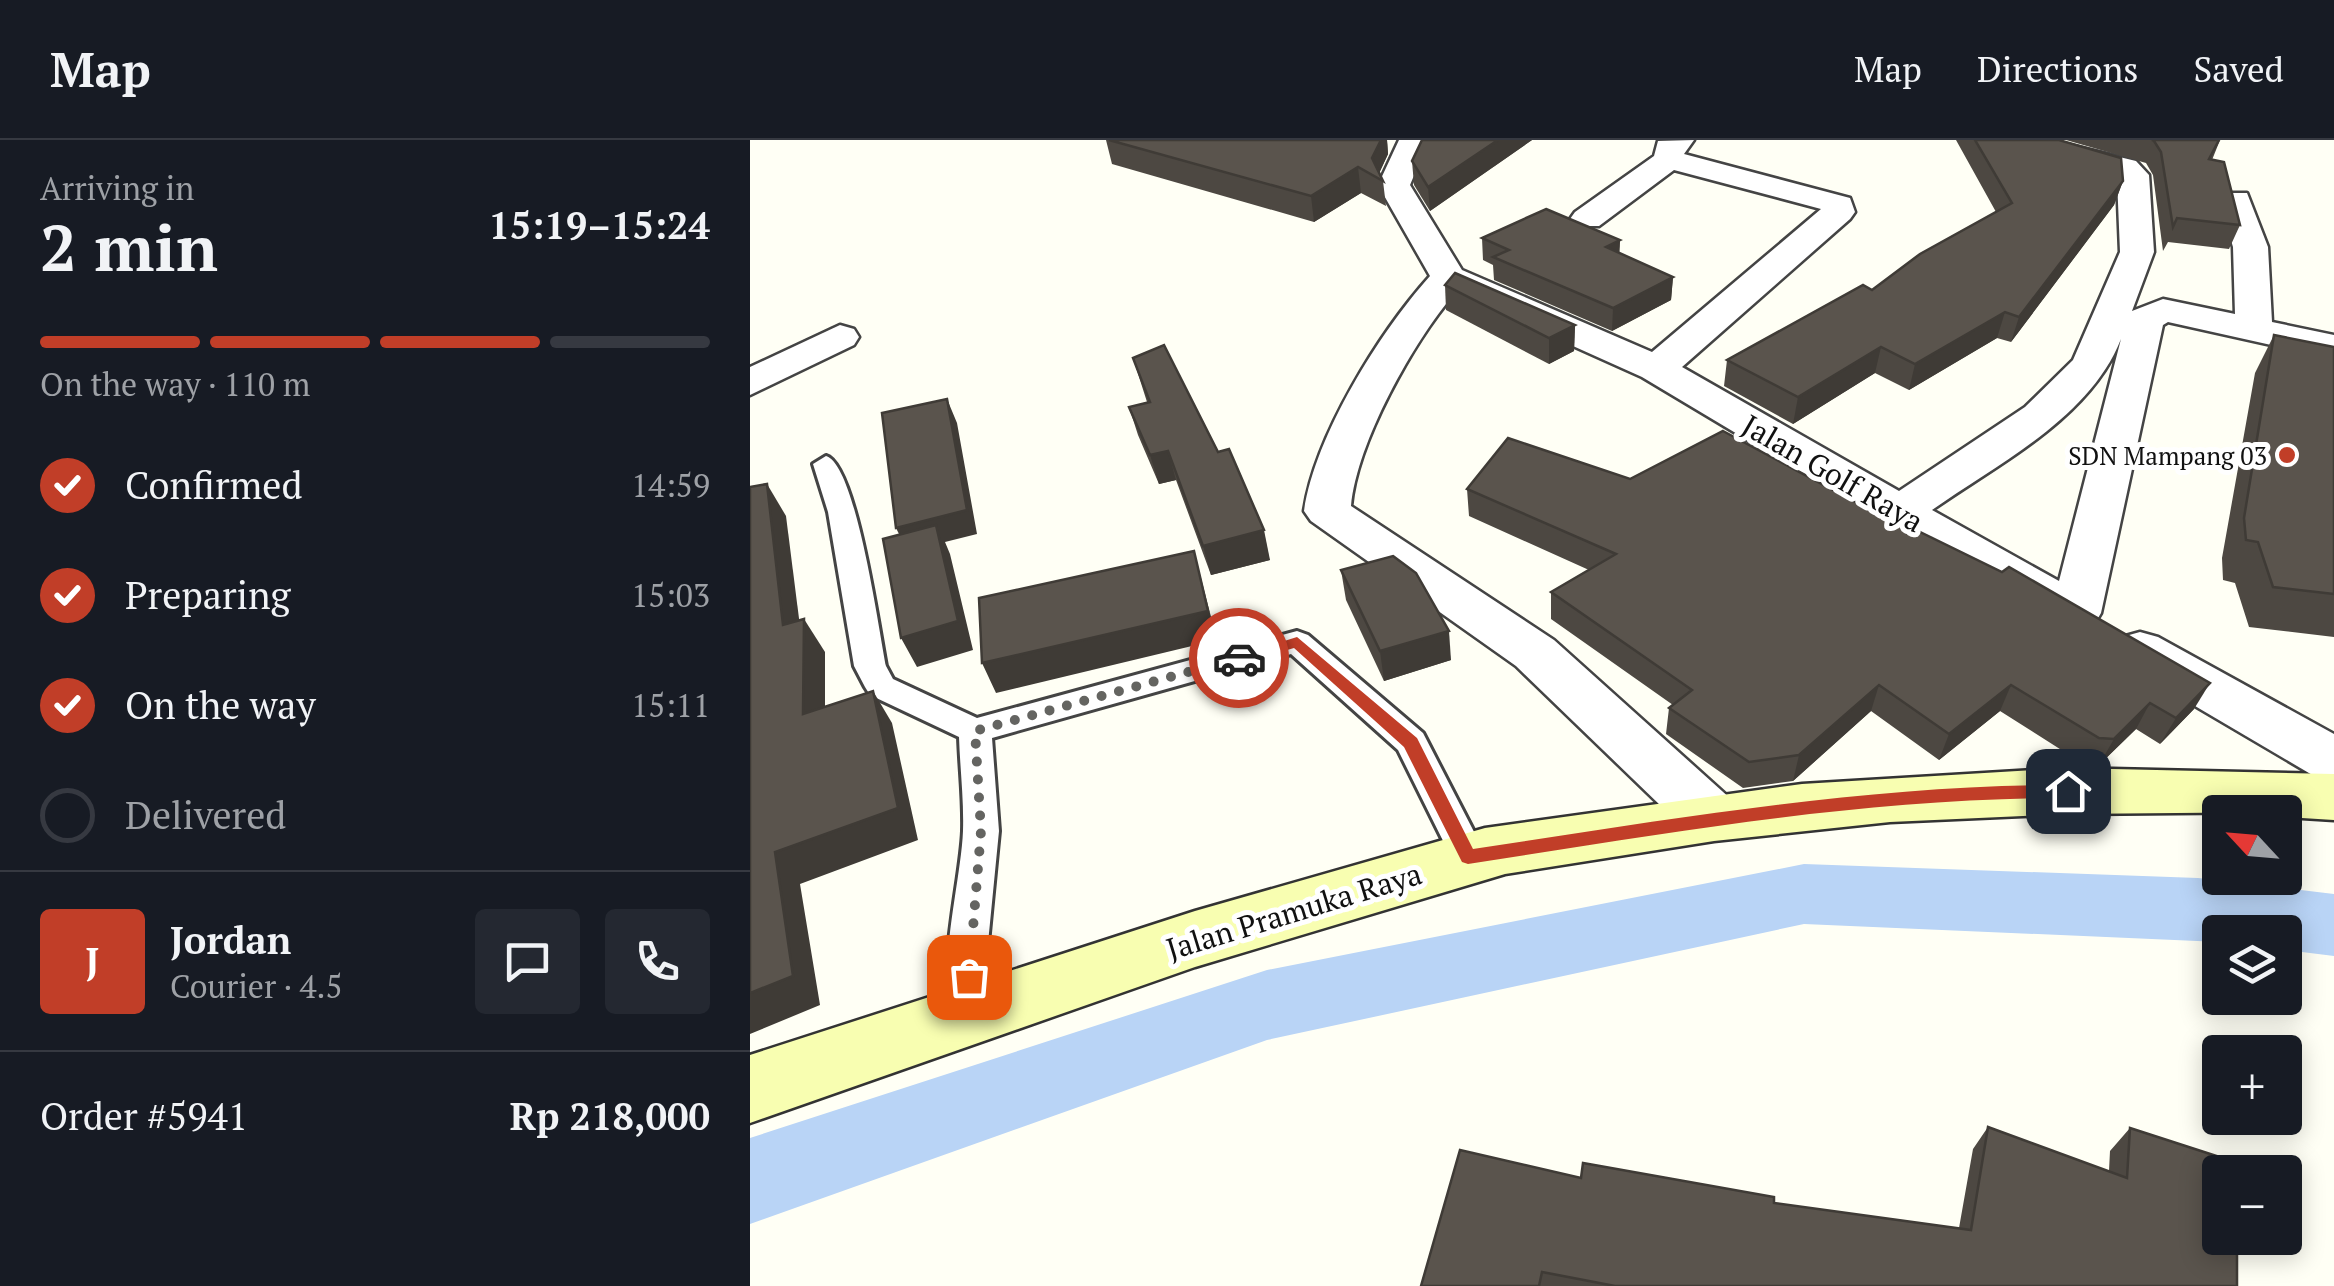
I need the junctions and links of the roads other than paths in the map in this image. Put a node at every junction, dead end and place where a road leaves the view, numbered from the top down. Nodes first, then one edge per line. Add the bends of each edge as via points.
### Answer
1 (1406, 143) edge
2 (2041, 146) edge
3 (1674, 150) edge
4 (2236, 200) edge
5 (1587, 219) dead end
6 (1449, 277) junction
7 (2252, 330) junction
8 (840, 337) dead end
9 (2334, 347) edge
10 (1656, 369) junction
11 (750, 383) edge
12 (826, 464) dead end
13 (1898, 512) junction
14 (2076, 613) junction
15 (975, 731) junction
16 (2334, 760) edge
17 (2334, 797) edge
18 (1711, 817) junction
19 (1468, 857) junction
20 (968, 1011) junction
21 (750, 1088) edge

1 - 6 street via 1394,186
2 - 13 street via 2133,175 2137,252 2120,302 2092,365 2072,387
3 - 5 street
3 - 10 street via 1746,165 1838,205 1838,212
4 - 7 street via 2247,222 2254,269
6 - 10 street, Jalan Golf Raya
6 - 18 street via 1408,324 1332,472 1328,511 1535,653
7 - 9 street
7 - 14 street via 2163,310 2144,319
8 - 11 street
10 - 13 street, Jalan Golf Raya
12 - 15 lane via 842,512 870,666 881,687
13 - 14 street, Jalan Golf Raya
14 - 16 street, Jalan Golf Raya
15 - 19 lane via 1297,642 1411,742
15 - 20 lane via 981,831
17 - 18 street, Jalan Pramuka Raya via 1994,791
18 - 19 street, Jalan Pramuka Raya
19 - 20 street, Jalan Pramuka Raya
20 - 21 street, Jalan Pramuka Raya

